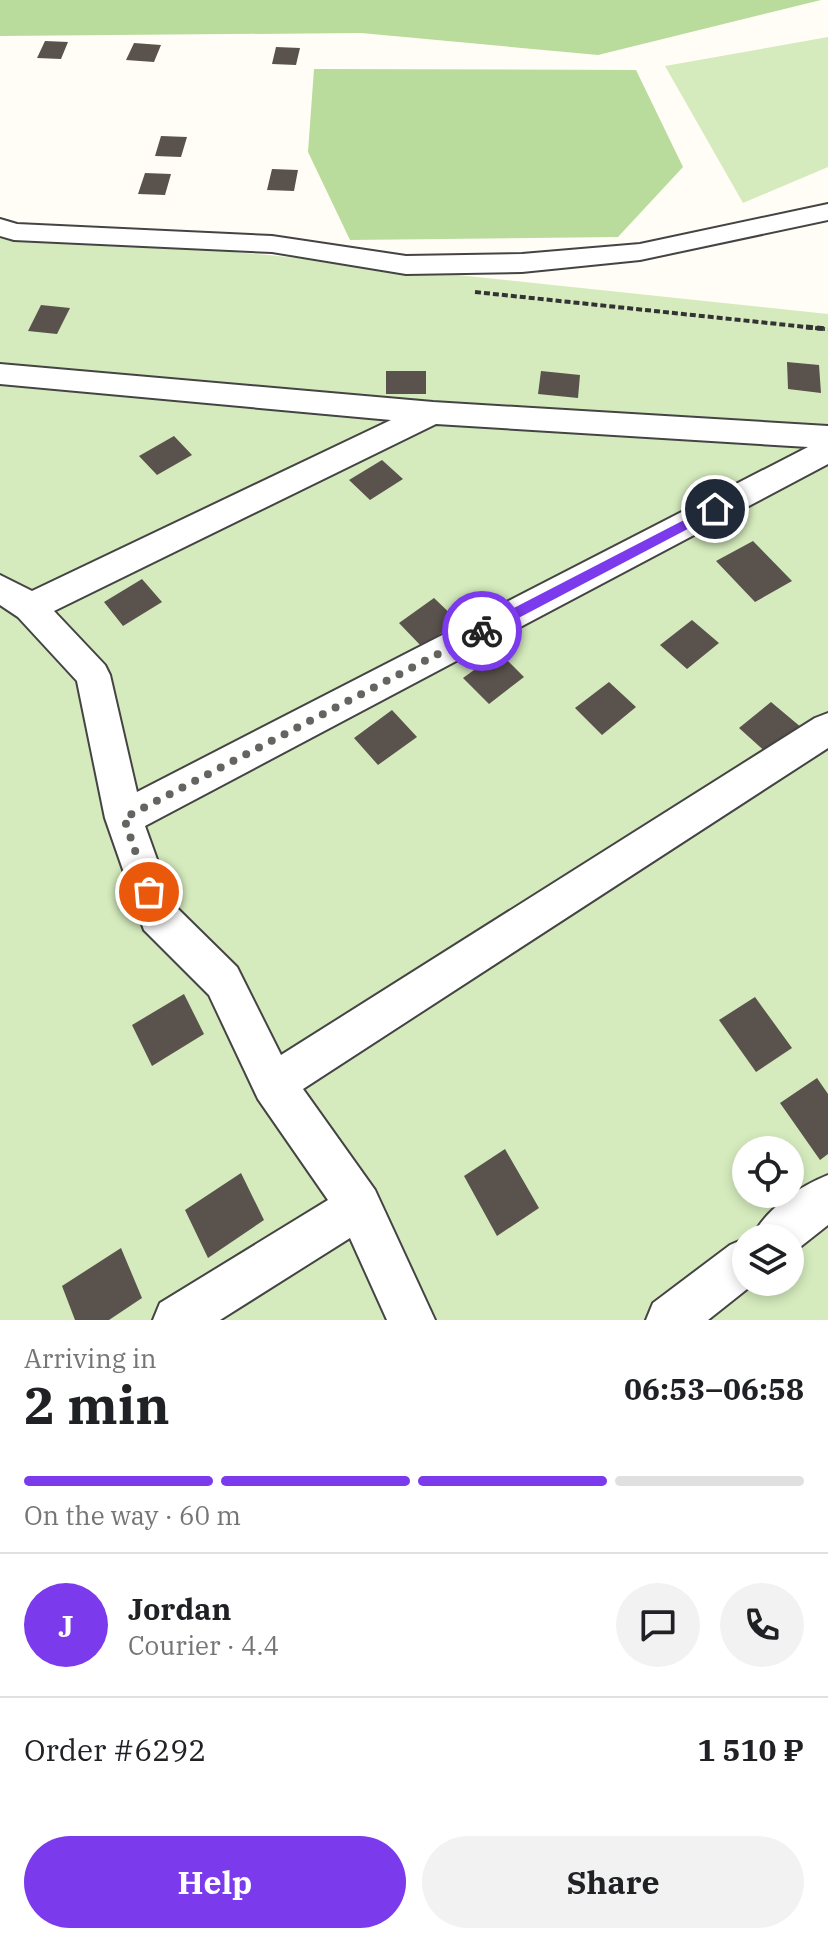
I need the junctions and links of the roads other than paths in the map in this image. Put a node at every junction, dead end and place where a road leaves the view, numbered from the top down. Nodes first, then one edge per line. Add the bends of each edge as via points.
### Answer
1 (828, 212) edge
2 (5, 232) edge
3 (0, 374) edge
4 (433, 413) junction
5 (828, 437) edge
6 (828, 450) edge
7 (15, 597) edge
8 (828, 729) edge
9 (124, 818) junction
10 (273, 1084) junction
11 (828, 1197) edge
12 (359, 1206) junction
13 (793, 1224) edge
14 (732, 1272) edge
15 (177, 1320) edge
16 (411, 1320) edge
17 (670, 1320) edge

1 - 2 street via 640,252 522,263 406,265 272,244
3 - 4 street
4 - 5 street
4 - 7 street
6 - 9 street
7 - 9 street via 93,675
8 - 10 street
9 - 10 street via 158,916 223,981
10 - 12 street
11 - 13 street
12 - 15 street
12 - 16 street
14 - 17 street

